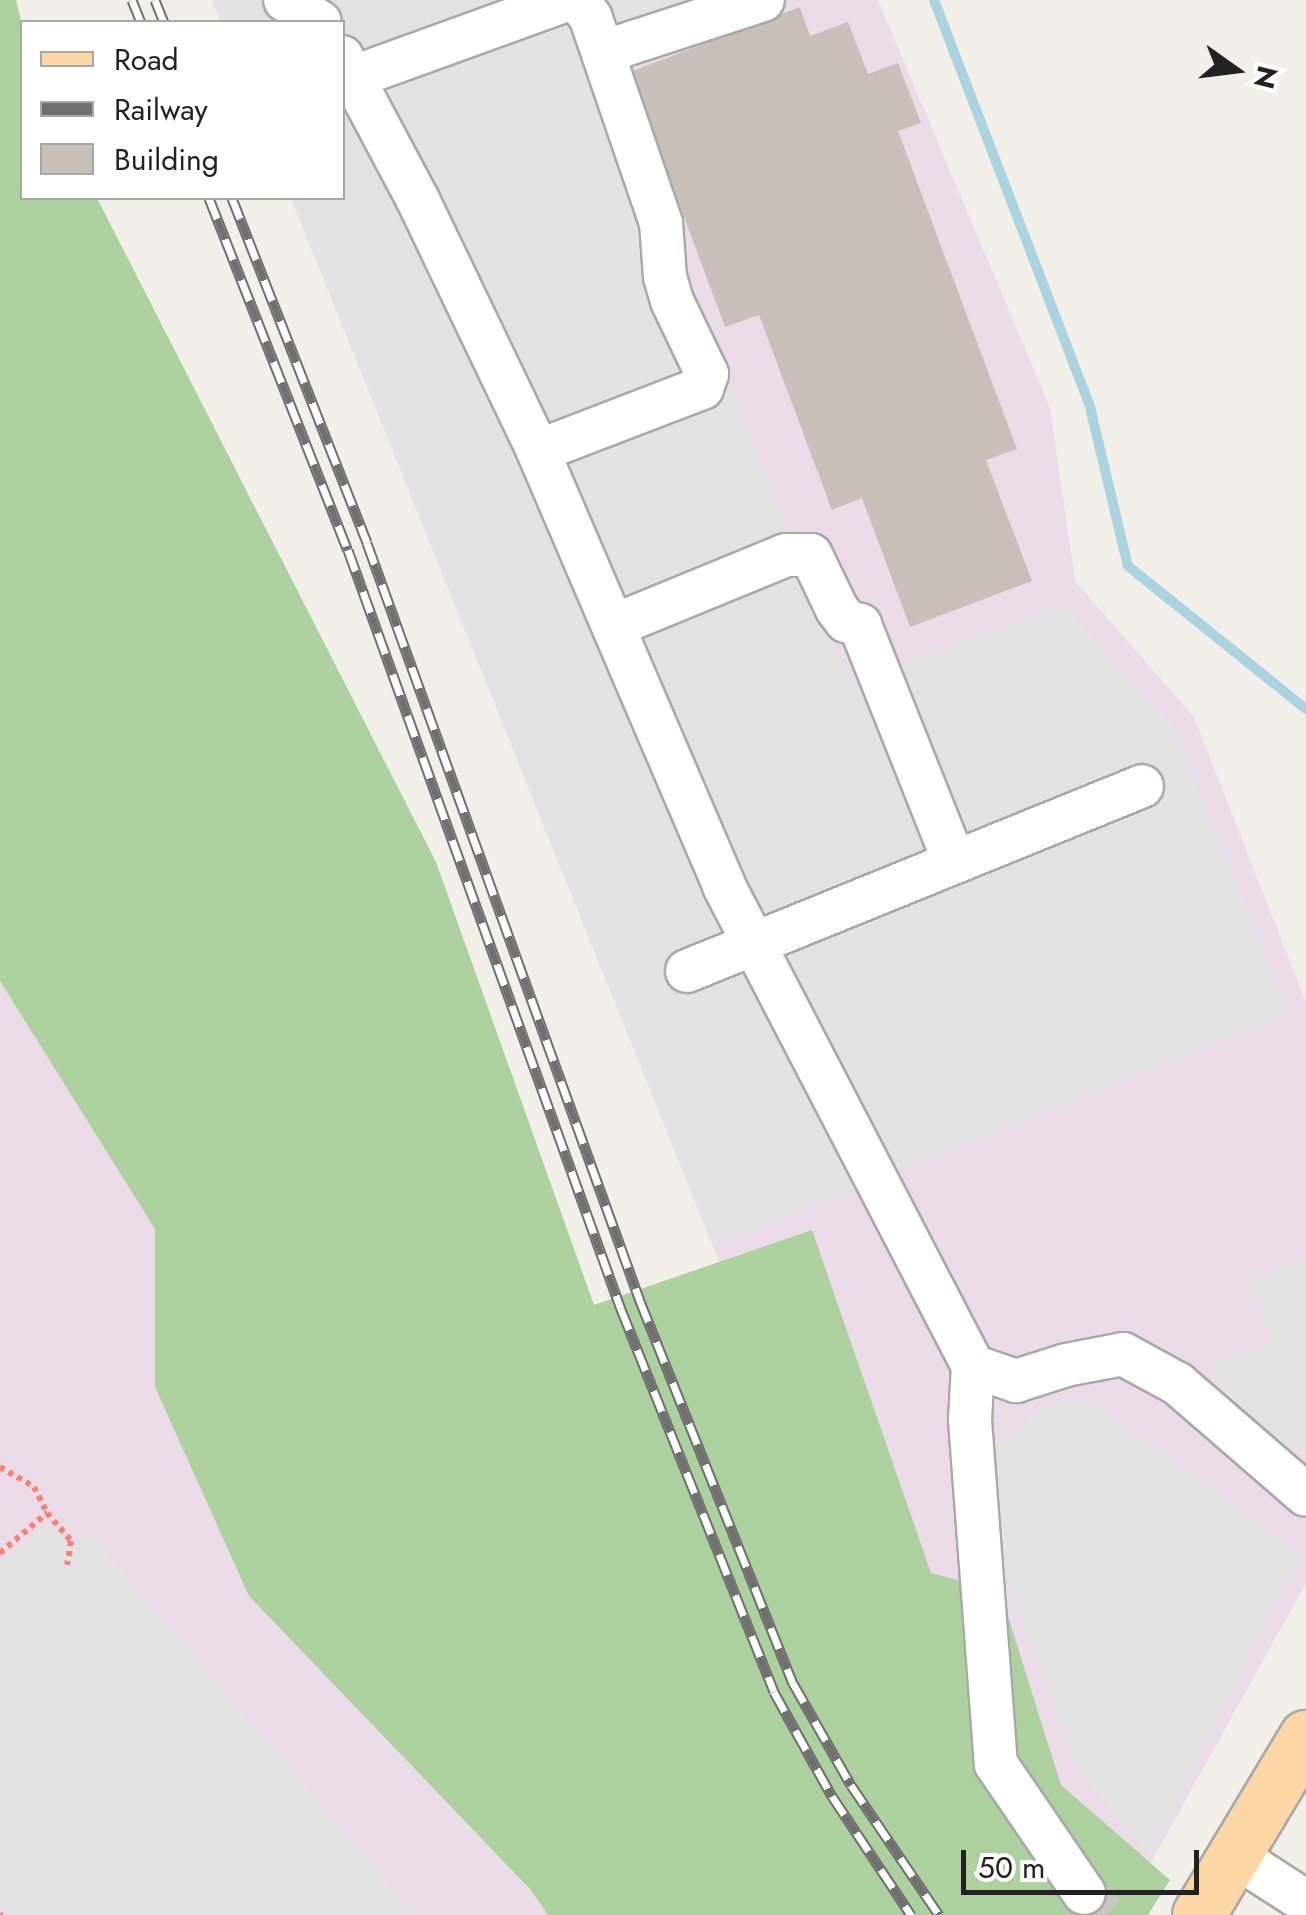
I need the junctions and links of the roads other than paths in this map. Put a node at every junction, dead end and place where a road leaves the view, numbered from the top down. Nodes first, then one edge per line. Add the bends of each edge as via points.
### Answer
1 (286, 0) edge
2 (566, 0) edge
3 (578, 0) edge
4 (763, 0) edge
5 (317, 20) edge
6 (603, 52) junction
7 (347, 68) edge
8 (538, 450) junction
9 (613, 626) junction
10 (1142, 786) dead end
11 (954, 862) junction
12 (754, 942) junction
13 (687, 971) dead end
14 (973, 1366) junction
15 (1306, 1495) edge
16 (1306, 1737) edge
17 (1235, 1856) junction
18 (1084, 1892) tunnel mouth
19 (1306, 1902) edge
20 (1199, 1915) edge

1 - 5 lane
2 - 7 lane
3 - 6 lane via 588,9
4 - 6 lane
6 - 8 lane via 661,222 672,301 707,374 702,388
7 - 8 lane
8 - 9 lane
9 - 11 lane via 786,555 811,556 837,609 860,625
9 - 12 lane
10 - 11 lane
11 - 12 lane
12 - 13 lane
12 - 14 lane
14 - 15 lane via 1016,1381 1123,1354 1178,1384
14 - 18 lane via 970,1420 996,1764
16 - 17 main road
17 - 19 lane
17 - 20 main road

